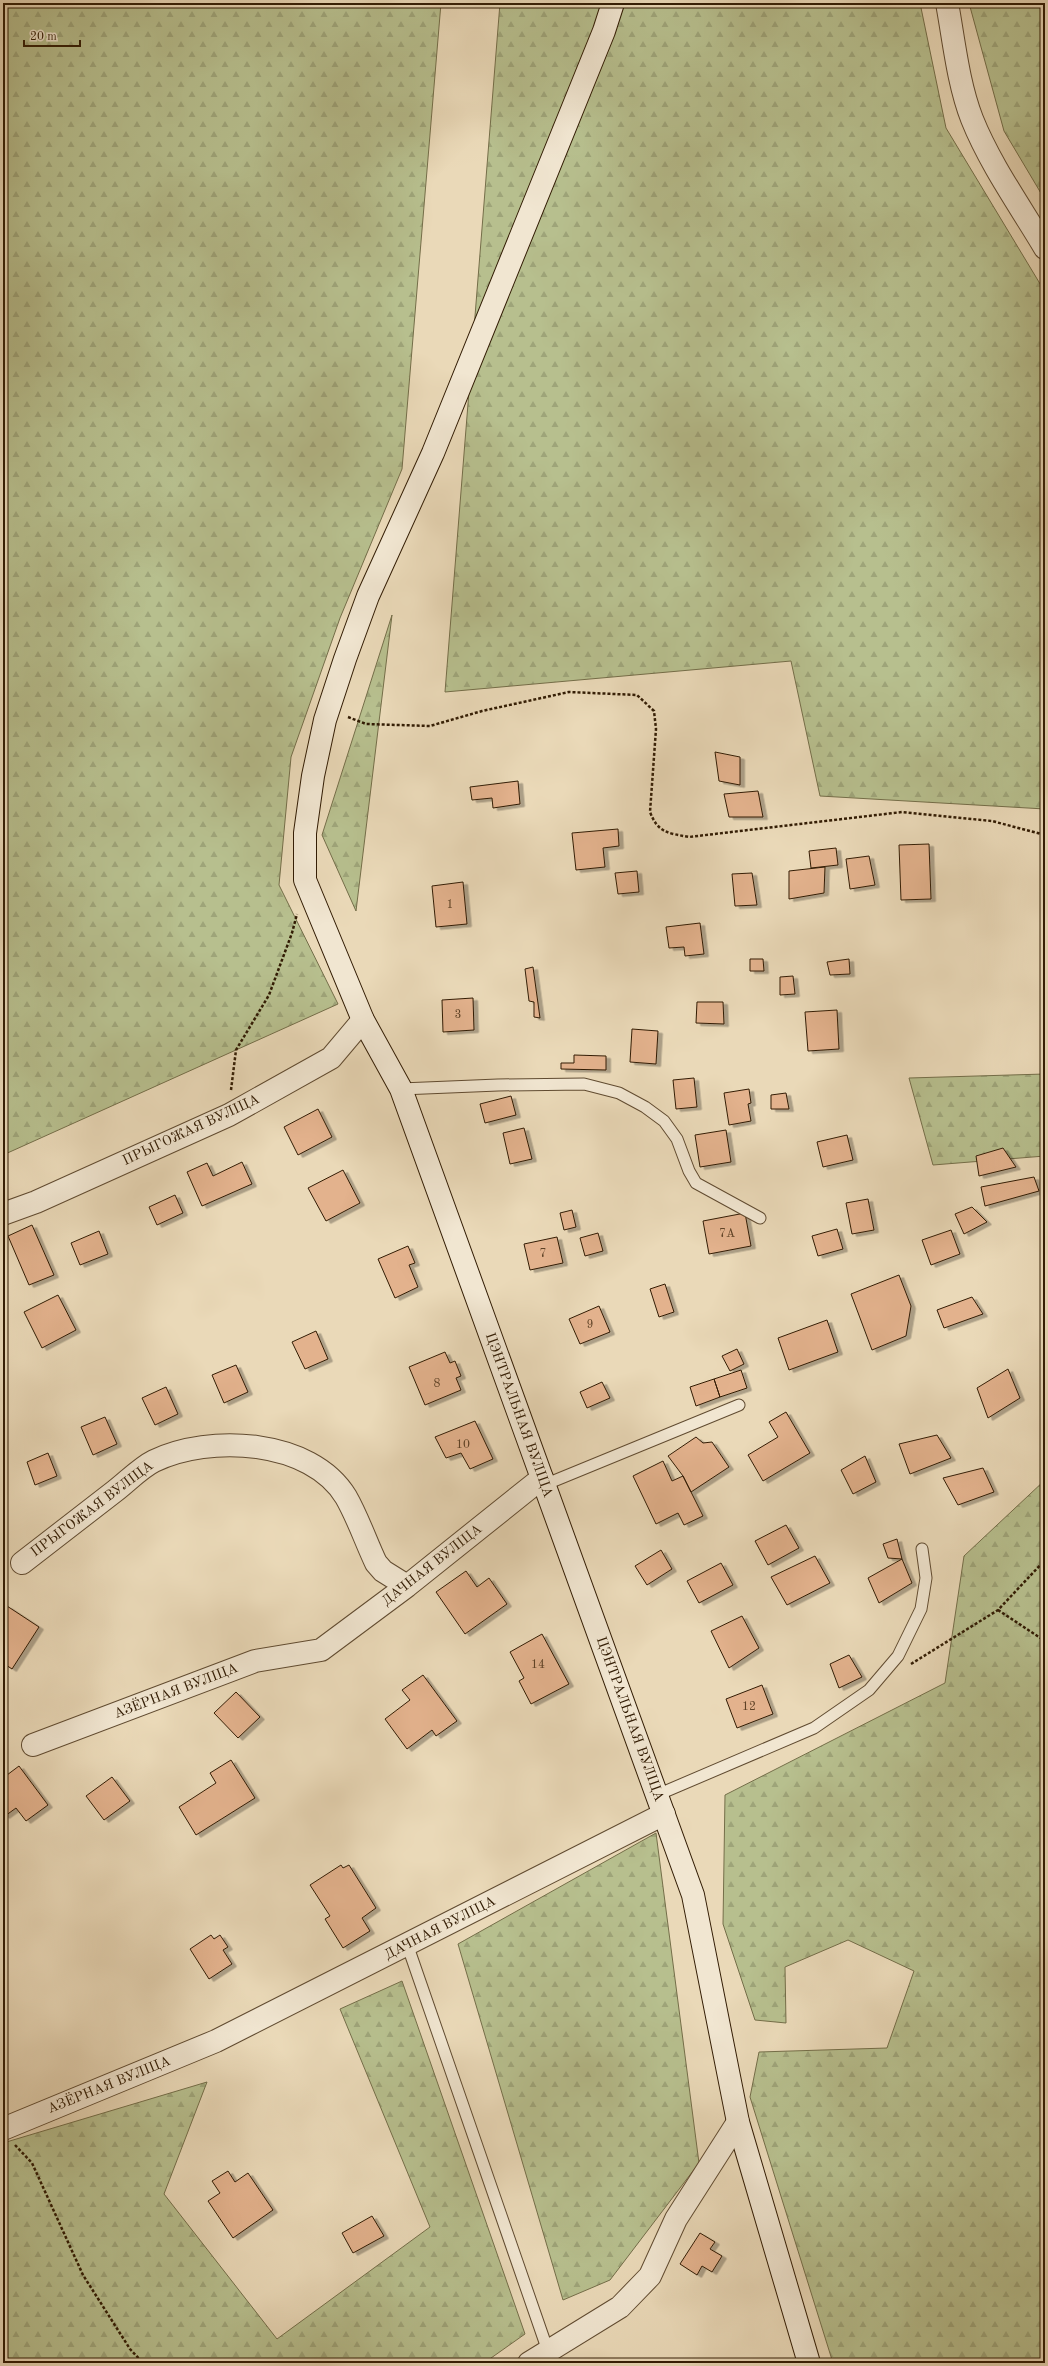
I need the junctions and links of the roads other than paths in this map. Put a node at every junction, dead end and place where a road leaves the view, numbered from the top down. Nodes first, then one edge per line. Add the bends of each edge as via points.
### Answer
1 (613, 3) edge
2 (947, 3) edge
3 (1045, 248) edge
4 (363, 1020) junction
5 (401, 1089) junction
6 (3, 1214) edge
7 (760, 1218) dead end
8 (739, 1405) dead end
9 (543, 1482) junction
10 (922, 1549) dead end
11 (22, 1563) dead end
12 (407, 1586) junction
13 (322, 1650) joint
14 (33, 1745) dead end
15 (661, 1805) junction
16 (407, 1944) junction
17 (216, 2041) joint
18 (738, 2122) junction
19 (8, 2135) edge
20 (548, 2351) junction
21 (529, 2363) edge
22 (809, 2363) edge

1 - 4 street, ЦЭНТРАЛЬНАЯ ВУЛІЦА via 604,31 433,453 368,596 328,710 313,776 304,833 305,880
2 - 3 street via 962,82 972,118 991,159
4 - 5 street, ЦЭНТРАЛЬНАЯ ВУЛІЦА
4 - 6 street, ПРЫГОЖАЯ ВУЛІЦА via 331,1058 229,1115 36,1202
5 - 7 lane via 584,1084 619,1093 664,1121 677,1140 688,1172 696,1183
5 - 9 street, ЦЭНТРАЛЬНАЯ ВУЛІЦА
8 - 9 lane
9 - 12 street, ДАЧНАЯ ВУЛІЦА
9 - 15 street, ЦЭНТРАЛЬНАЯ ВУЛІЦА
10 - 15 lane via 926,1578 921,1609 898,1656 869,1690 814,1728
11 - 12 street, ПРЫГОЖАЯ ВУЛІЦА via 153,1462 189,1450 222,1444 266,1448 300,1458 328,1477 346,1496 376,1563 383,1571
12 - 13 street, ДАЧНАЯ ВУЛІЦА
13 - 14 street, АЗЁРНАЯ ВУЛІЦА via 255,1661
15 - 16 street, ДАЧНАЯ ВУЛІЦА
15 - 18 street, ЦЭНТРАЛЬНАЯ ВУЛІЦА via 693,1895
16 - 17 street, ДАЧНАЯ ВУЛІЦА
16 - 20 lane
17 - 19 street, АЗЁРНАЯ ВУЛІЦА
18 - 20 street via 676,2219 650,2276 620,2307
18 - 22 street, ЦЭНТРАЛЬНАЯ ВУЛІЦА
20 - 21 street

